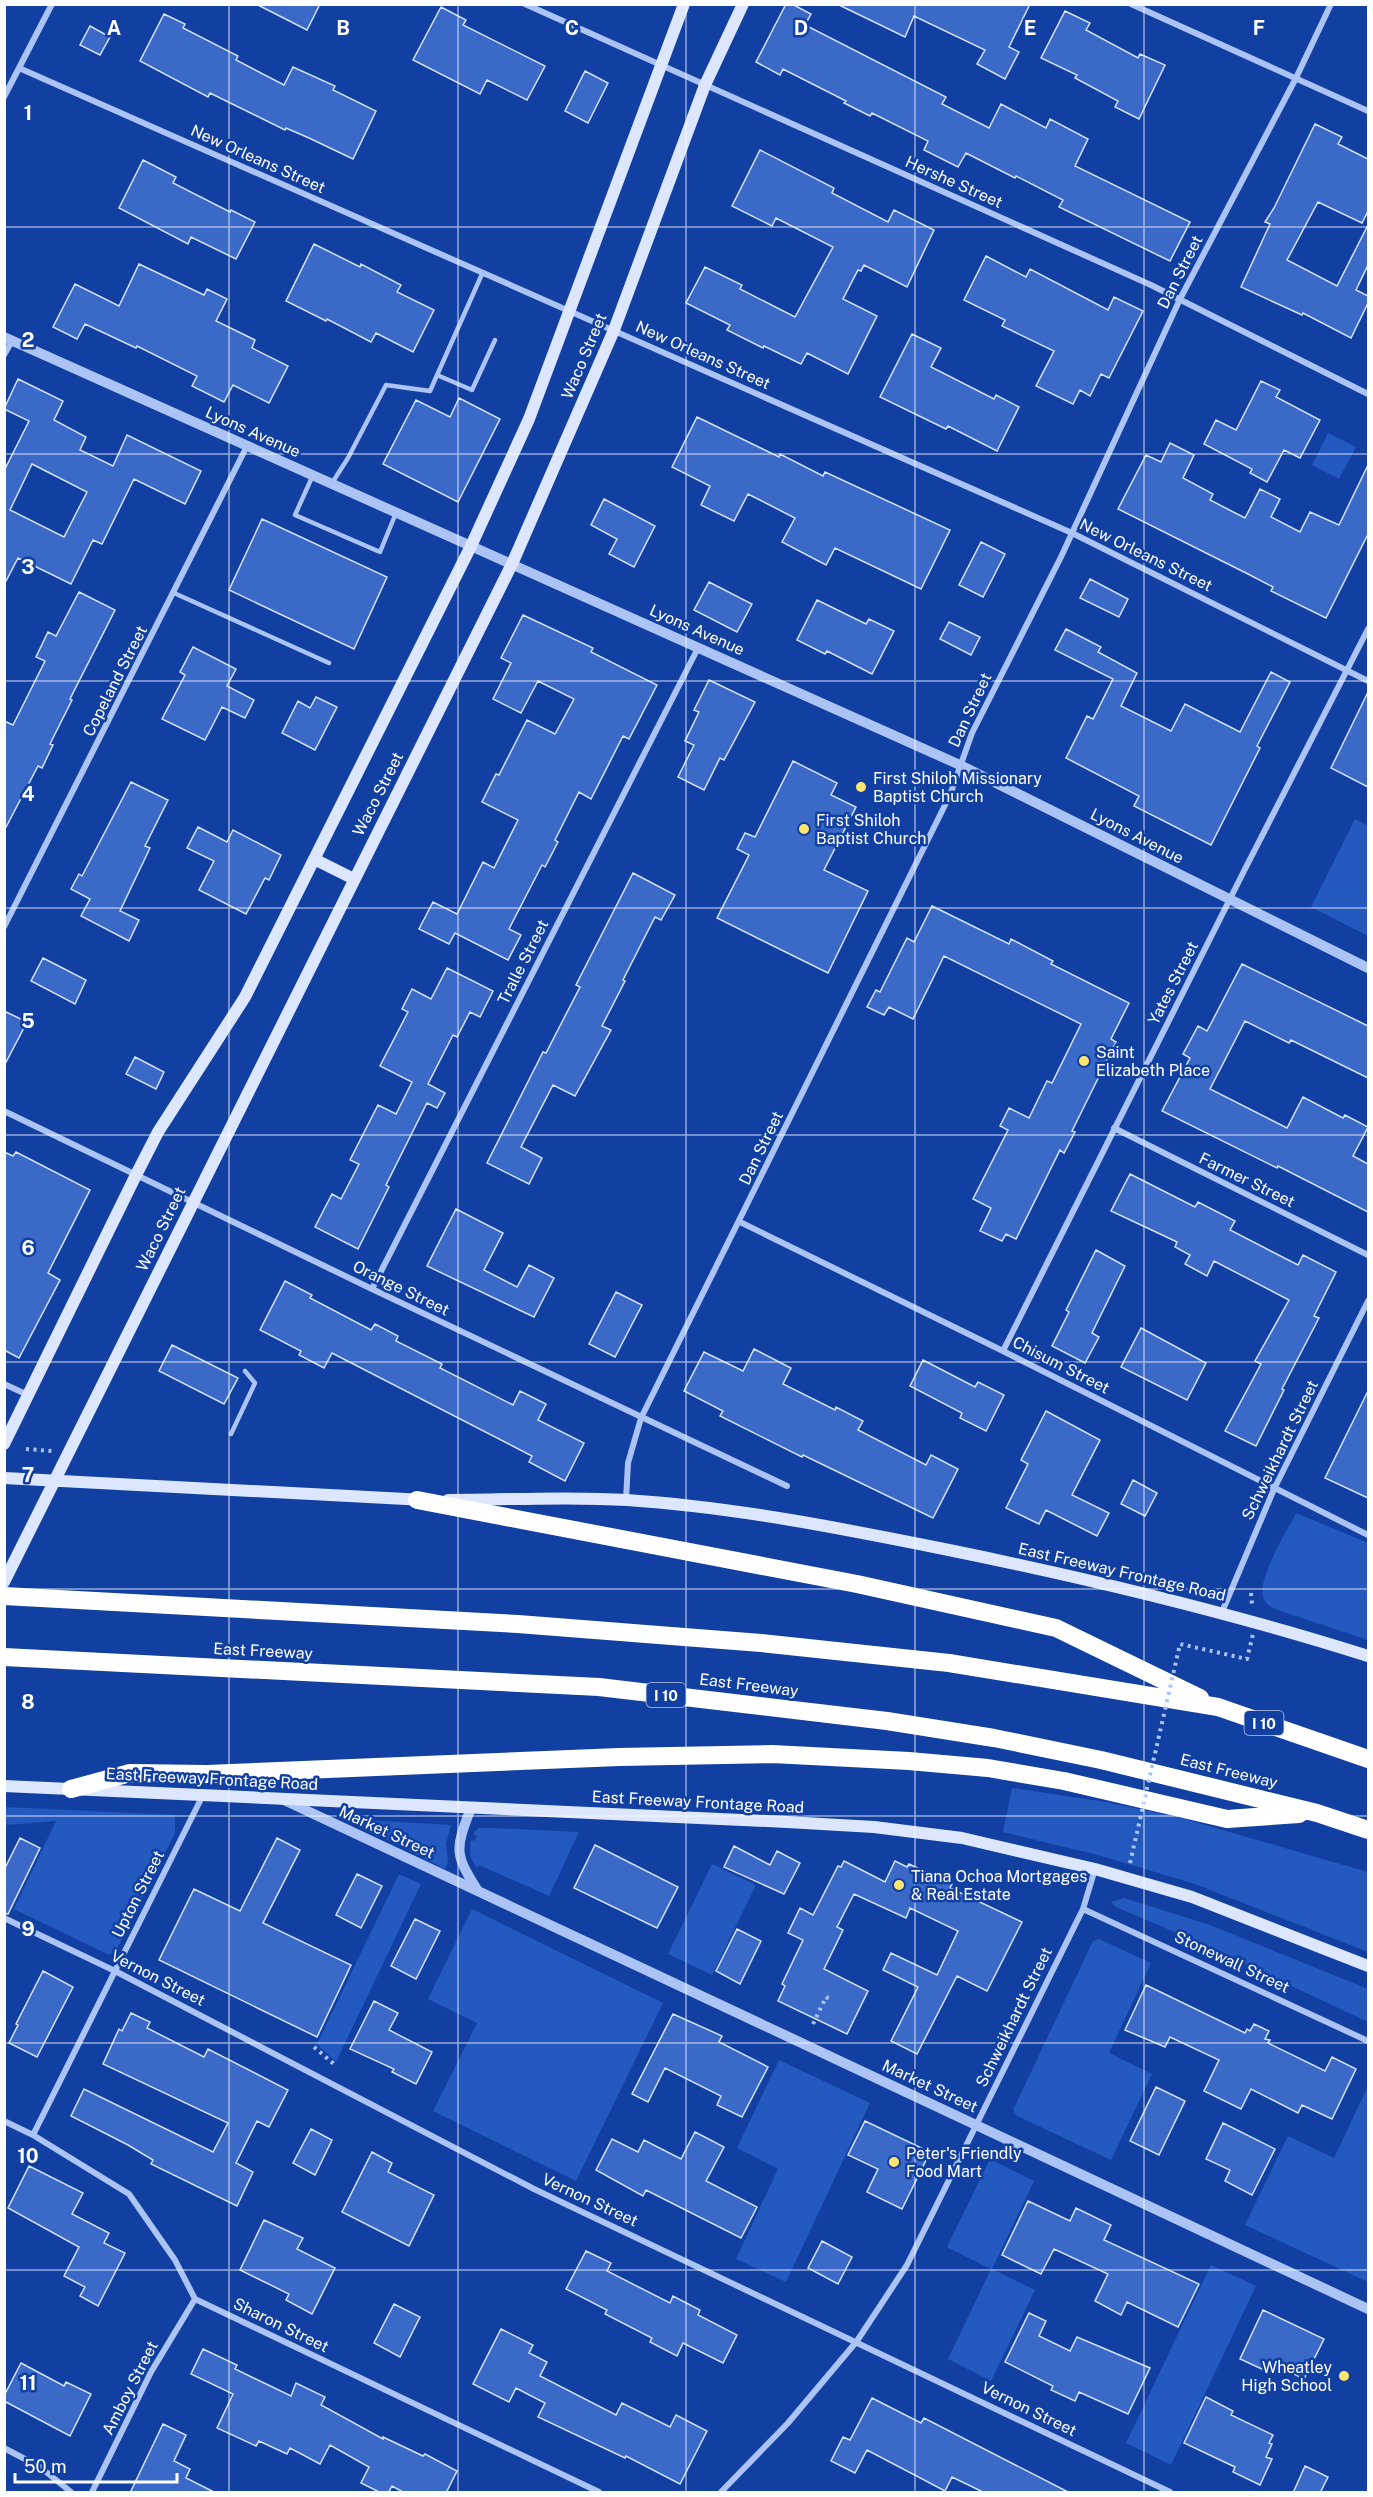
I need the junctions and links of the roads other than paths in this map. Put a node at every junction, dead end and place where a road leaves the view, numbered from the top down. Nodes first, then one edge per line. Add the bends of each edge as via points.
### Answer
1 (52, 4) edge
2 (525, 4) edge
3 (684, 4) edge
4 (743, 4) edge
5 (1131, 4) edge
6 (1331, 4) edge
7 (660, 66) junction
8 (20, 68) junction
9 (1296, 78) junction
10 (705, 86) junction
11 (4, 97) edge
12 (1368, 111) edge
13 (482, 274) junction
14 (1180, 299) junction
15 (571, 311) junction
16 (614, 330) junction
17 (8, 339) edge
18 (495, 340) dead end
19 (4, 355) edge
20 (437, 375) junction
21 (1368, 394) edge
22 (247, 446) junction
23 (313, 475) junction
24 (332, 483) junction
25 (396, 513) junction
26 (1072, 533) junction
27 (471, 546) junction
28 (512, 564) junction
29 (174, 593) junction
30 (1368, 629) edge
31 (698, 648) junction
32 (329, 663) dead end
33 (1348, 671) junction
34 (1368, 681) edge
35 (960, 765) junction
36 (314, 859) junction
37 (354, 879) junction
38 (1230, 899) junction
39 (4, 927) edge
40 (1368, 968) edge
41 (4, 1111) edge
42 (1114, 1128) junction
43 (136, 1175) junction
44 (193, 1202) junction
45 (740, 1222) junction
46 (1368, 1255) edge
47 (372, 1289) junction
48 (1368, 1301) edge
49 (1003, 1351) junction
50 (245, 1371) dead end
51 (4, 1384) edge
52 (28, 1395) junction
53 (641, 1418) junction
54 (231, 1434) dead end
55 (4, 1444) edge
56 (4, 1478) edge
57 (55, 1481) junction
58 (787, 1486) dead end
59 (1274, 1489) junction
60 (417, 1500) junction
61 (626, 1500) junction
62 (1368, 1535) edge
63 (4, 1582) edge
64 (4, 1596) edge
65 (1221, 1612) junction
66 (1368, 1656) edge
67 (4, 1657) edge
68 (1218, 1707) junction
69 (1368, 1759) edge
70 (4, 1786) edge
71 (71, 1789) junction
72 (203, 1795) junction
73 (284, 1800) junction
74 (471, 1808) junction
75 (1317, 1813) junction
76 (1368, 1830) edge
77 (1095, 1869) junction
78 (478, 1891) junction
79 (1083, 1909) junction
80 (4, 1918) edge
81 (1368, 1966) edge
82 (115, 1971) junction
83 (1368, 2041) edge
84 (4, 2121) edge
85 (976, 2125) junction
86 (33, 2135) junction
87 (195, 2299) junction
88 (1368, 2309) edge
89 (857, 2341) junction
90 (4, 2448) edge
91 (71, 2493) edge
92 (93, 2493) edge
93 (599, 2493) edge
94 (721, 2493) edge
95 (1170, 2493) edge

1 - 8 street
2 - 7 street, Hershe Street
3 - 7 main road, Waco Street
4 - 10 main road, Waco Street
5 - 9 street
6 - 9 street, Dan Street
7 - 10 street, Hershe Street
7 - 15 main road, Waco Street
8 - 11 street
8 - 13 street, New Orleans Street
9 - 12 street
9 - 14 street, Dan Street
10 - 14 street, Hershe Street
10 - 16 main road, Waco Street
13 - 15 street, New Orleans Street
13 - 20 lane
14 - 21 street, Hershe Street
14 - 26 street, Dan Street
15 - 16 street, New Orleans Street
15 - 27 main road, Waco Street via 529,419
16 - 26 street, New Orleans Street
16 - 28 main road, Waco Street
17 - 19 street
17 - 22 street, Lyons Avenue
18 - 20 lane via 472,390
20 - 24 lane via 430,391 386,385
22 - 23 street, Lyons Avenue
22 - 29 street, Copeland Street
23 - 24 street, Lyons Avenue
23 - 25 lane via 295,515 380,552
24 - 25 street, Lyons Avenue
25 - 27 street, Lyons Avenue
26 - 33 street, New Orleans Street
26 - 35 street, Dan Street via 972,733
27 - 28 street, Lyons Avenue
27 - 36 main road, Waco Street
28 - 31 street, Lyons Avenue
28 - 37 main road, Waco Street
29 - 32 lane
29 - 39 street, Copeland Street
30 - 33 street, Yates Street
31 - 35 street, Lyons Avenue
31 - 47 street, Tralle Street
33 - 34 street, New Orleans Street
33 - 38 street, Yates Street
35 - 38 street, Lyons Avenue
35 - 45 street, Dan Street via 950,795
36 - 37 main road
36 - 43 main road, Waco Street via 245,997 158,1132
37 - 44 main road, Waco Street
38 - 40 street, Lyons Avenue
38 - 42 street, Yates Street
41 - 43 street, Orange Street
42 - 46 street, Farmer Street
42 - 49 street, Yates Street
43 - 44 street, Orange Street
43 - 52 main road, Waco Street
44 - 47 street, Orange Street
44 - 57 main road, Waco Street
45 - 49 street, Chisum Street
45 - 53 street, Dan Street
47 - 53 street, Orange Street
48 - 59 street, Schweikhardt Street
49 - 59 street, Chisum Street
50 - 54 lane via 255,1383
51 - 52 street
52 - 55 main road, Waco Street
53 - 58 street, Orange Street
53 - 61 street, Dan Street via 628,1463
56 - 57 main road, East Freeway Frontage Road
57 - 60 main road, East Freeway Frontage Road
57 - 63 main road, Waco Street
59 - 62 street, Chisum Street
59 - 65 street, Schweikhardt Street
60 - 61 main road, East Freeway Frontage Road
60 - 68 highway via 858,1584 1056,1628
61 - 65 main road, East Freeway Frontage Road via 757,1515 898,1540 1051,1571
64 - 68 highway, I 10 via 518,1624 761,1643 949,1663
65 - 66 main road, East Freeway Frontage Road
67 - 75 highway, East Freeway / I 10 via 599,1687 887,1721 1111,1762
68 - 69 highway, I 10
70 - 71 main road, East Freeway Frontage Road
71 - 72 main road, East Freeway Frontage Road
71 - 75 highway via 130,1773 207,1774 772,1754 988,1768 1064,1781 1227,1819
72 - 73 main road, East Freeway Frontage Road
72 - 82 street, Upton Street
73 - 74 main road, East Freeway Frontage Road
73 - 78 street, Market Street
74 - 77 main road, East Freeway Frontage Road via 874,1827 962,1838
74 - 78 street, Market Street via 461,1834 460,1856
75 - 76 highway, East Freeway / I 10
77 - 79 street, Schweikhardt Street
77 - 81 main road, East Freeway Frontage Road via 1192,1897
78 - 85 street, Market Street
79 - 83 street, Stonewall Street
79 - 85 street, Schweikhardt Street
80 - 82 street, Vernon Street
82 - 86 street, Upton Street
82 - 89 street, Vernon Street via 534,2189
84 - 86 street
85 - 88 street, Market Street
85 - 89 street, Schweikhardt Street via 908,2265
86 - 87 street via 129,2194 175,2260
87 - 92 street, Amboy Street via 151,2372
87 - 93 street, Sharon Street
89 - 94 street, Schweikhardt Street via 788,2423
89 - 95 street, Vernon Street
90 - 91 street via 40,2467

